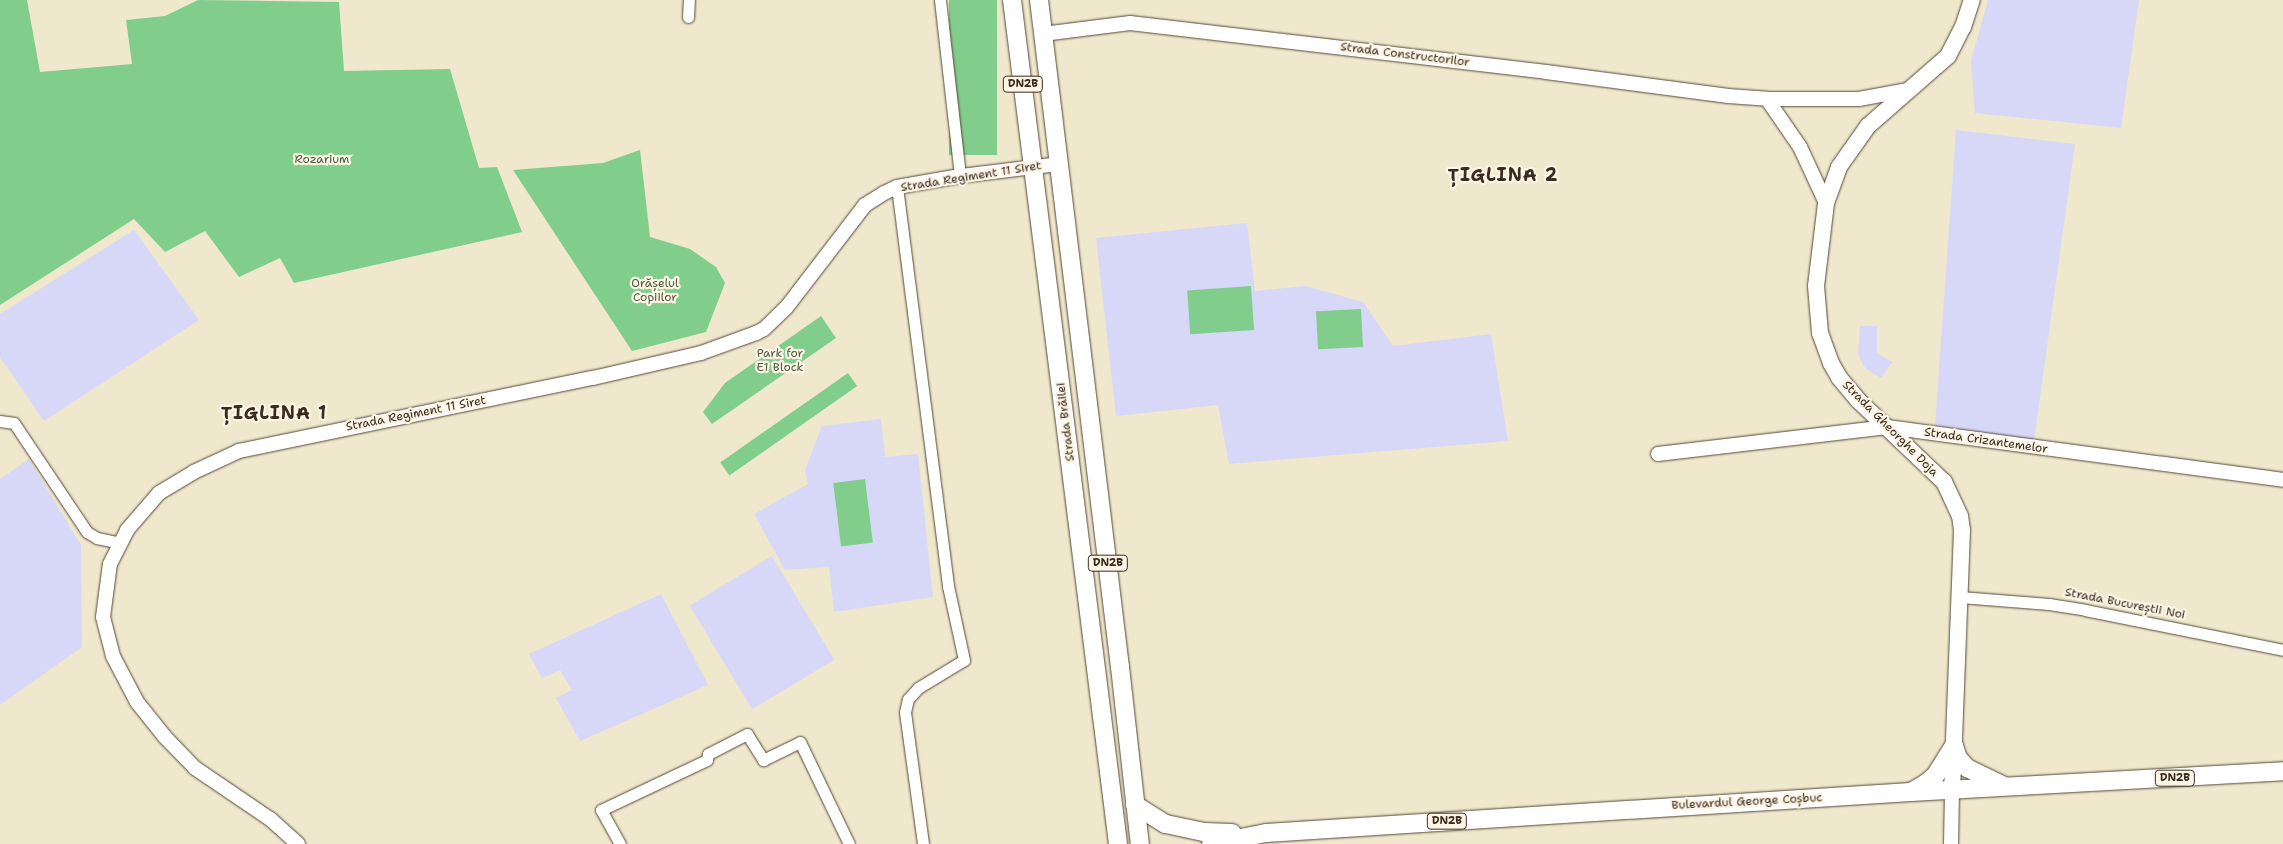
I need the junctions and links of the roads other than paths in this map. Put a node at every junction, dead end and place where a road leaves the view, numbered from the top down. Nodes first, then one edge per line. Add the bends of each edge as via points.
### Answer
1 (689, 0) edge
2 (940, 0) edge
3 (1012, 0) edge
4 (1039, 0) edge
5 (1972, 0) edge
6 (688, 18) dead end
7 (1043, 34) junction
8 (1908, 90) junction
9 (1767, 99) junction
10 (1059, 164) junction
11 (1035, 168) junction
12 (960, 176) junction
13 (897, 188) junction
14 (1826, 203) junction
15 (0, 420) edge
16 (1887, 427) junction
17 (1658, 454) dead end
18 (2283, 480) edge
19 (120, 543) junction
20 (1960, 597) junction
21 (2283, 650) edge
22 (1954, 746) junction
23 (2283, 771) edge
24 (2007, 788) junction
25 (1952, 791) junction
26 (1911, 792) junction
27 (1135, 805) junction
28 (1115, 821) junction
29 (1252, 834) junction
30 (298, 844) edge
31 (620, 844) edge
32 (849, 844) edge
33 (923, 844) edge
34 (1105, 844) edge
35 (1118, 844) edge
36 (1140, 844) edge
37 (1211, 844) edge
38 (1951, 844) edge

1 - 6 street
2 - 12 street
3 - 11 main road, Strada Brăilei / DN2B
4 - 7 main road, Strada Brăilei / DN2B
5 - 8 main road, Strada Gheorghe Doja via 1963,28 1948,56
7 - 9 street, Strada Constructorilor via 1123,23 1158,25
7 - 10 main road, Strada Brăilei / DN2B
8 - 9 street, Strada Constructorilor via 1859,99
8 - 14 main road, Strada Gheorghe Doja via 1857,139 1839,167
9 - 14 street via 1800,147
10 - 11 street, Strada Regiment 11 Siret
10 - 27 main road, Strada Brăilei / DN2B
11 - 12 street, Strada Regiment 11 Siret
11 - 28 main road, Strada Brăilei / DN2B
12 - 13 street, Strada Regiment 11 Siret
13 - 19 street, Strada Regiment 11 Siret via 865,205 786,308 756,333 701,353 593,378 239,451 159,493
13 - 33 street via 948,586 964,660 918,688 908,699 905,712
14 - 16 main road, Strada Gheorghe Doja via 1816,286 1820,333 1839,377
15 - 19 street via 14,423 88,532 97,538
16 - 17 street, Strada Crizantemelor
16 - 18 street, Strada Crizantemelor
16 - 20 main road, Strada Gheorghe Doja via 1944,482 1956,503 1962,530
19 - 30 street, Strada Regiment 11 Siret via 110,564 103,617 113,656 137,702 195,768 270,820
20 - 21 street, Strada Bucureștii Noi via 2076,608
20 - 22 main road, Strada Gheorghe Doja
22 - 24 main road via 1958,758 1967,768
22 - 25 main road, Strada Gheorghe Doja
22 - 26 main road via 1935,776
23 - 24 main road, Bulevardul George Coșbuc / DN2B
24 - 25 main road, Bulevardul George Coșbuc / DN2B
25 - 26 main road, Bulevardul George Coșbuc / DN2B
25 - 38 street
26 - 29 main road, Bulevardul George Coșbuc / DN2B
27 - 29 main road, DN2B via 1166,824 1204,832
27 - 36 main road, Strada Brăilei / DN2B
28 - 34 main road
28 - 35 main road, Strada Brăilei / DN2B
29 - 37 main road, Bulevardul George Coșbuc / DN2B
31 - 32 street via 601,810 707,760 708,754 747,734 763,760 800,742

